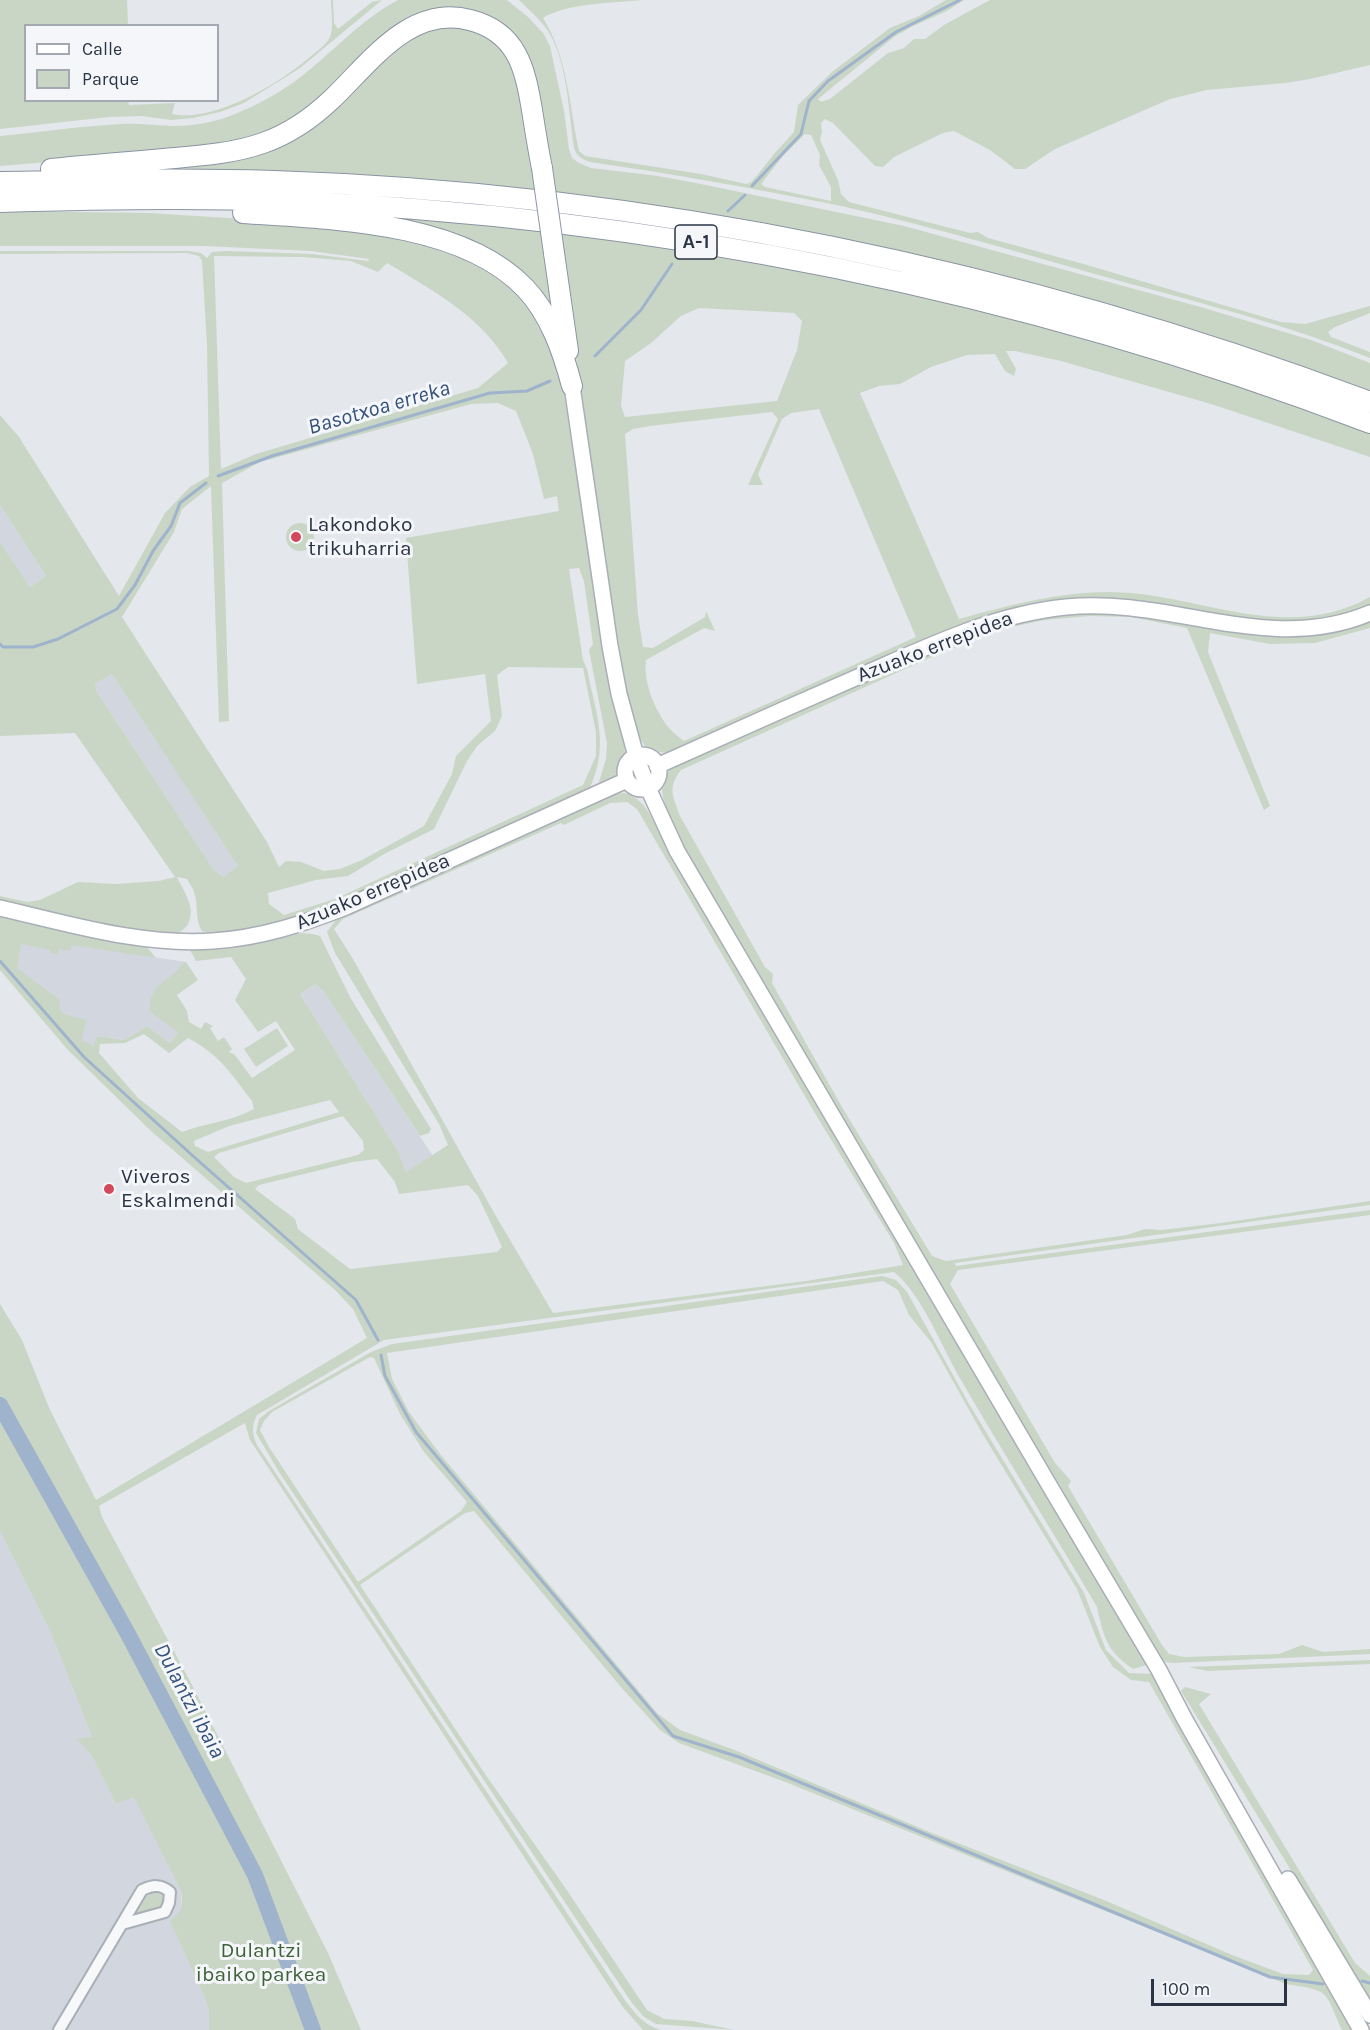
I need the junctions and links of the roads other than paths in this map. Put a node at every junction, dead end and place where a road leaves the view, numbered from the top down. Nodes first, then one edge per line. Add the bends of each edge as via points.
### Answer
1 (0, 173) edge
2 (0, 182) edge
3 (73, 200) junction
4 (0, 202) edge
5 (572, 386) junction
6 (1370, 402) edge
7 (1370, 423) edge
8 (1370, 613) edge
9 (636, 756) junction
10 (657, 765) junction
11 (627, 780) junction
12 (648, 788) junction
13 (0, 908) edge
14 (1167, 1683) junction
15 (122, 1924) junction
16 (1370, 2015) edge
17 (59, 2030) edge
18 (1361, 2030) edge

1 - 5 highway, bridge via 204,155 263,143 309,118 396,37 426,20 461,17 481,22 512,46 527,79
2 - 6 highway, A-1 via 184,180 357,186 528,200 727,227 1016,289 1187,338
3 - 4 highway, A-1
3 - 5 highway via 380,226 464,248 525,288 551,329
3 - 7 highway, A-1 via 267,201 390,207 535,220 724,246 939,290 1077,326 1238,375
5 - 9 main road via 610,646
8 - 10 main road, Azuako errepidea via 1301,630 1245,627 1157,610 1108,606 1068,607 1013,616 936,643
9 - 10 main road via 649,757
9 - 11 main road via 628,762
9 - 12 main road
10 - 12 main road via 657,779
11 - 12 main road via 632,786
11 - 13 main road, Azuako errepidea via 346,907 256,936 212,941 141,939
12 - 14 main road via 677,851
14 - 16 main road via 1191,1715
14 - 18 main road
15 - 15 street via 165,1912 170,1892 163,1886 142,1890
15 - 17 street

